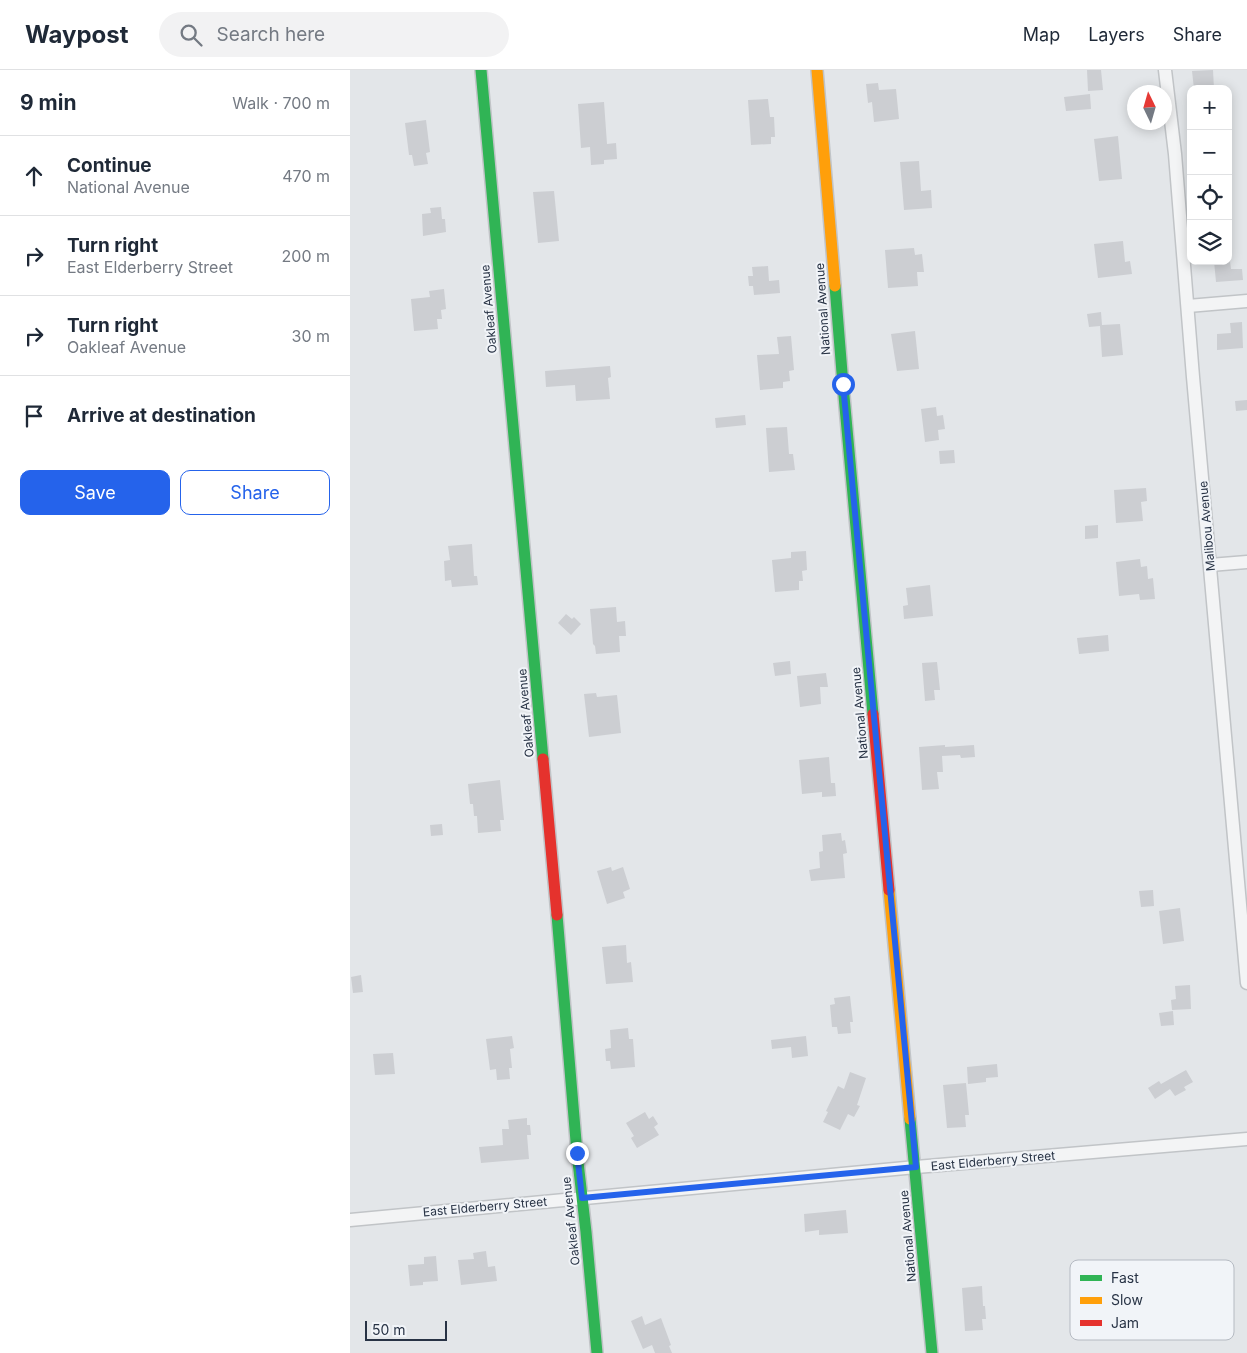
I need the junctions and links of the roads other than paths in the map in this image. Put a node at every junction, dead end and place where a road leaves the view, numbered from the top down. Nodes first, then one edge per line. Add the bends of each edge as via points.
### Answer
1 (481, 70) edge
2 (817, 70) edge
3 (1166, 70) edge
4 (1247, 301) edge
5 (1188, 306) junction
6 (1247, 562) edge
7 (1210, 565) junction
8 (1243, 897) edge
9 (1247, 983) edge
10 (1247, 1139) edge
11 (916, 1167) junction
12 (582, 1198) junction
13 (350, 1220) edge
14 (597, 1353) edge
15 (932, 1353) edge

1 - 12 street, Oakleaf Avenue
2 - 11 street, National Avenue
3 - 5 street, Malibou Avenue
4 - 5 street
5 - 7 street, Malibou Avenue
6 - 7 street
7 - 8 street, Malibou Avenue
8 - 9 street, Malibou Avenue
10 - 11 street, East Elderberry Street
11 - 12 street, East Elderberry Street
11 - 15 street, National Avenue
12 - 13 street, East Elderberry Street
12 - 14 street, Oakleaf Avenue

